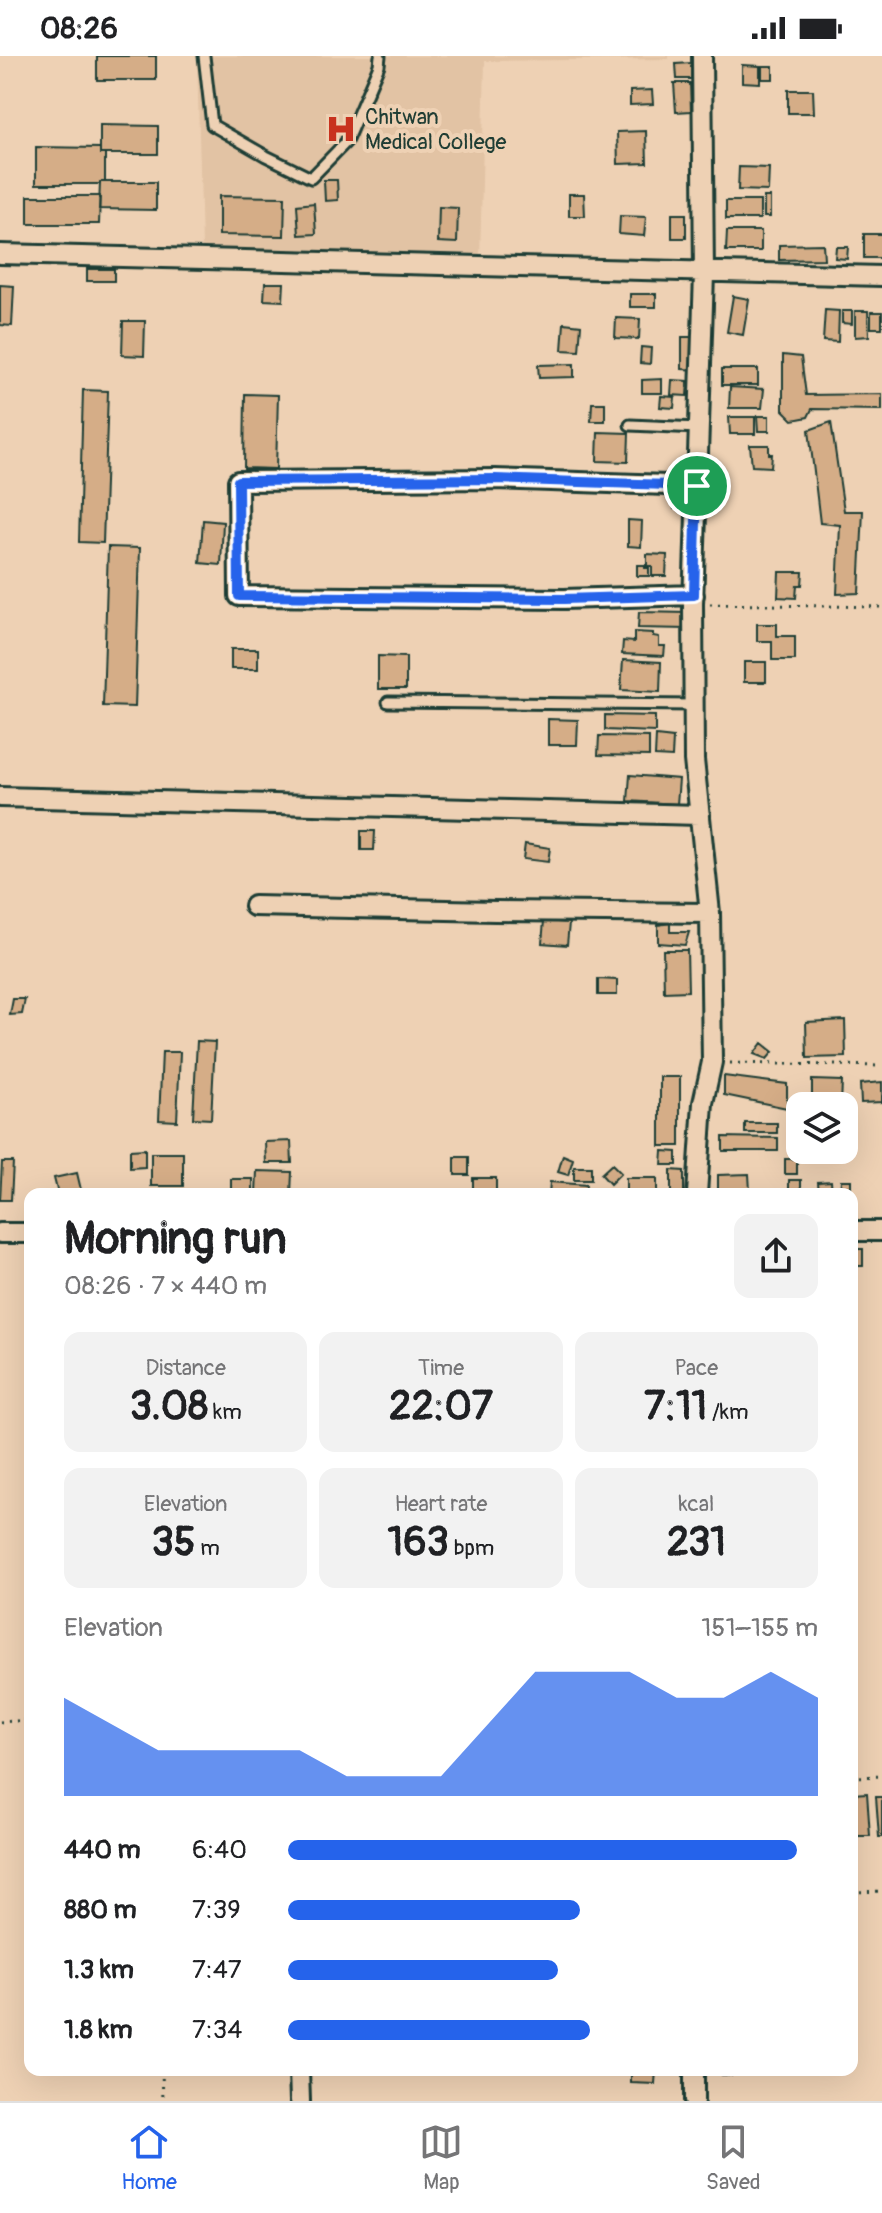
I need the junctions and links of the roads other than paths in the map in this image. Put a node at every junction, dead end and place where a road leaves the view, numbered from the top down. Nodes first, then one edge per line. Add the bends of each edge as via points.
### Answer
1 (204, 56) edge
2 (380, 56) edge
3 (702, 56) edge
4 (0, 254) edge
5 (704, 274) junction
6 (882, 276) edge
7 (630, 425) dead end
8 (699, 428) junction
9 (697, 486) junction
10 (693, 599) junction
11 (388, 702) dead end
12 (694, 705) junction
13 (0, 797) edge
14 (700, 815) junction
15 (254, 906) dead end
16 (710, 913) junction
17 (697, 1188) edge
18 (858, 1231) edge
19 (882, 1231) edge
20 (0, 1233) edge
21 (24, 1233) edge
22 (299, 2076) edge
23 (694, 2076) edge
24 (300, 2101) edge
25 (694, 2101) edge

1 - 2 lane via 212,125 311,178 346,142
3 - 5 street
4 - 5 street
5 - 6 street
5 - 8 street
7 - 8 lane
8 - 9 street
9 - 10 street
9 - 10 street via 495,479 238,481 239,596
10 - 12 street
11 - 12 lane
12 - 14 street
13 - 14 street
14 - 16 street
15 - 16 street
16 - 17 street via 712,1062 703,1103
18 - 19 street
20 - 21 street
22 - 24 street
23 - 25 street

